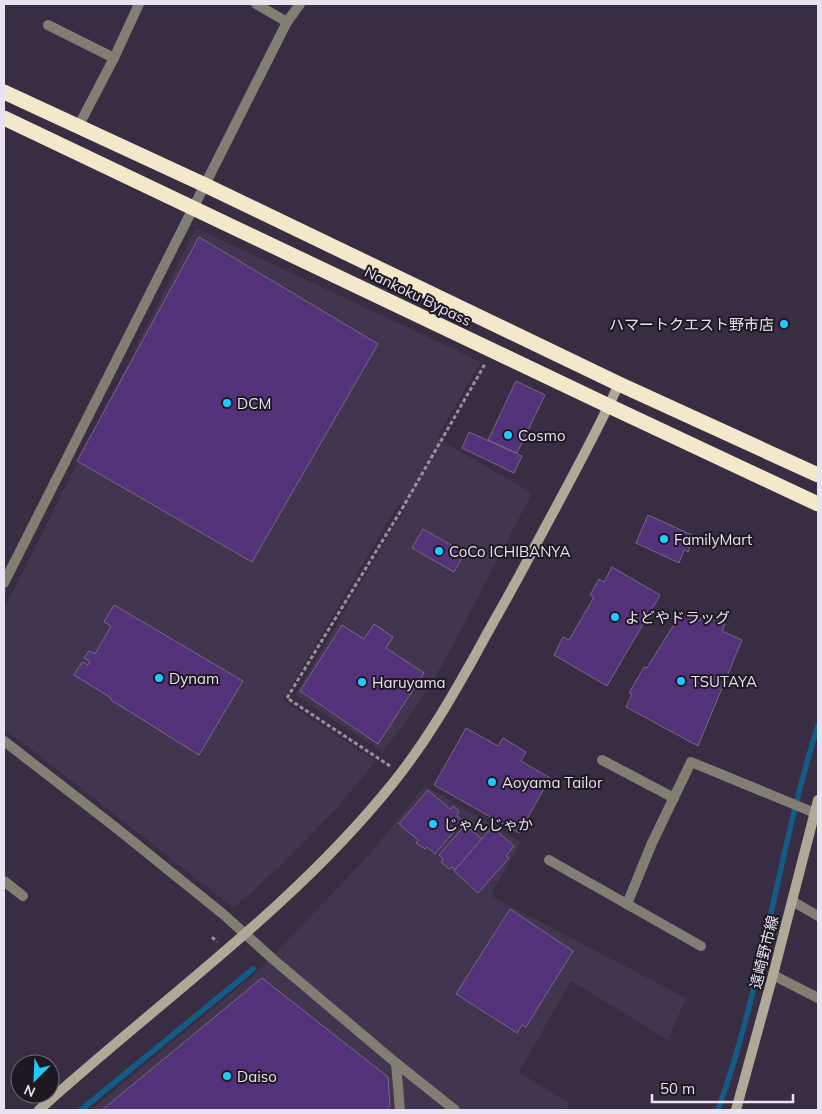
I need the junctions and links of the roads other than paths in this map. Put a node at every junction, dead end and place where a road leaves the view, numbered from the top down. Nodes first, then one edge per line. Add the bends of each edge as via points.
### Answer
1 (139, 4) edge
2 (256, 4) edge
3 (300, 4) edge
4 (287, 22) junction
5 (48, 25) dead end
6 (114, 58) junction
7 (4, 92) edge
8 (4, 118) edge
9 (78, 126) junction
10 (205, 185) junction
11 (193, 208) junction
12 (619, 384) junction
13 (609, 406) junction
14 (818, 475) edge
15 (818, 504) edge
16 (4, 583) edge
17 (4, 741) edge
18 (602, 760) dead end
19 (674, 798) junction
20 (818, 800) edge
21 (814, 813) junction
22 (549, 860) dead end
23 (4, 881) edge
24 (23, 896) dead end
25 (792, 901) junction
26 (627, 904) junction
27 (818, 916) edge
28 (246, 935) junction
29 (701, 946) dead end
30 (774, 975) junction
31 (818, 998) edge
32 (396, 1063) junction
33 (39, 1110) edge
34 (400, 1110) edge
35 (455, 1110) edge
36 (736, 1110) edge

1 - 6 street
2 - 4 street
3 - 4 street
4 - 10 street
5 - 6 street
6 - 9 street
7 - 9 highway, Nankoku Bypass
8 - 11 highway, Nankoku Bypass
9 - 10 highway, Nankoku Bypass
10 - 11 street
10 - 12 highway, Nankoku Bypass
11 - 13 highway, Nankoku Bypass
11 - 16 street
12 - 13 street
12 - 14 highway, Nankoku Bypass
13 - 15 highway, Nankoku Bypass
13 - 28 street via 513,589 416,755 363,818
17 - 28 street
18 - 19 street
19 - 21 street via 691,762
19 - 26 street
20 - 21 street, 遠崎野市線
21 - 25 street, 遠崎野市線
22 - 26 street
23 - 24 street
25 - 27 street
25 - 30 street, 遠崎野市線
26 - 29 street
28 - 32 street
28 - 33 street
30 - 31 street
30 - 36 street, 遠崎野市線
32 - 34 street
32 - 35 street

